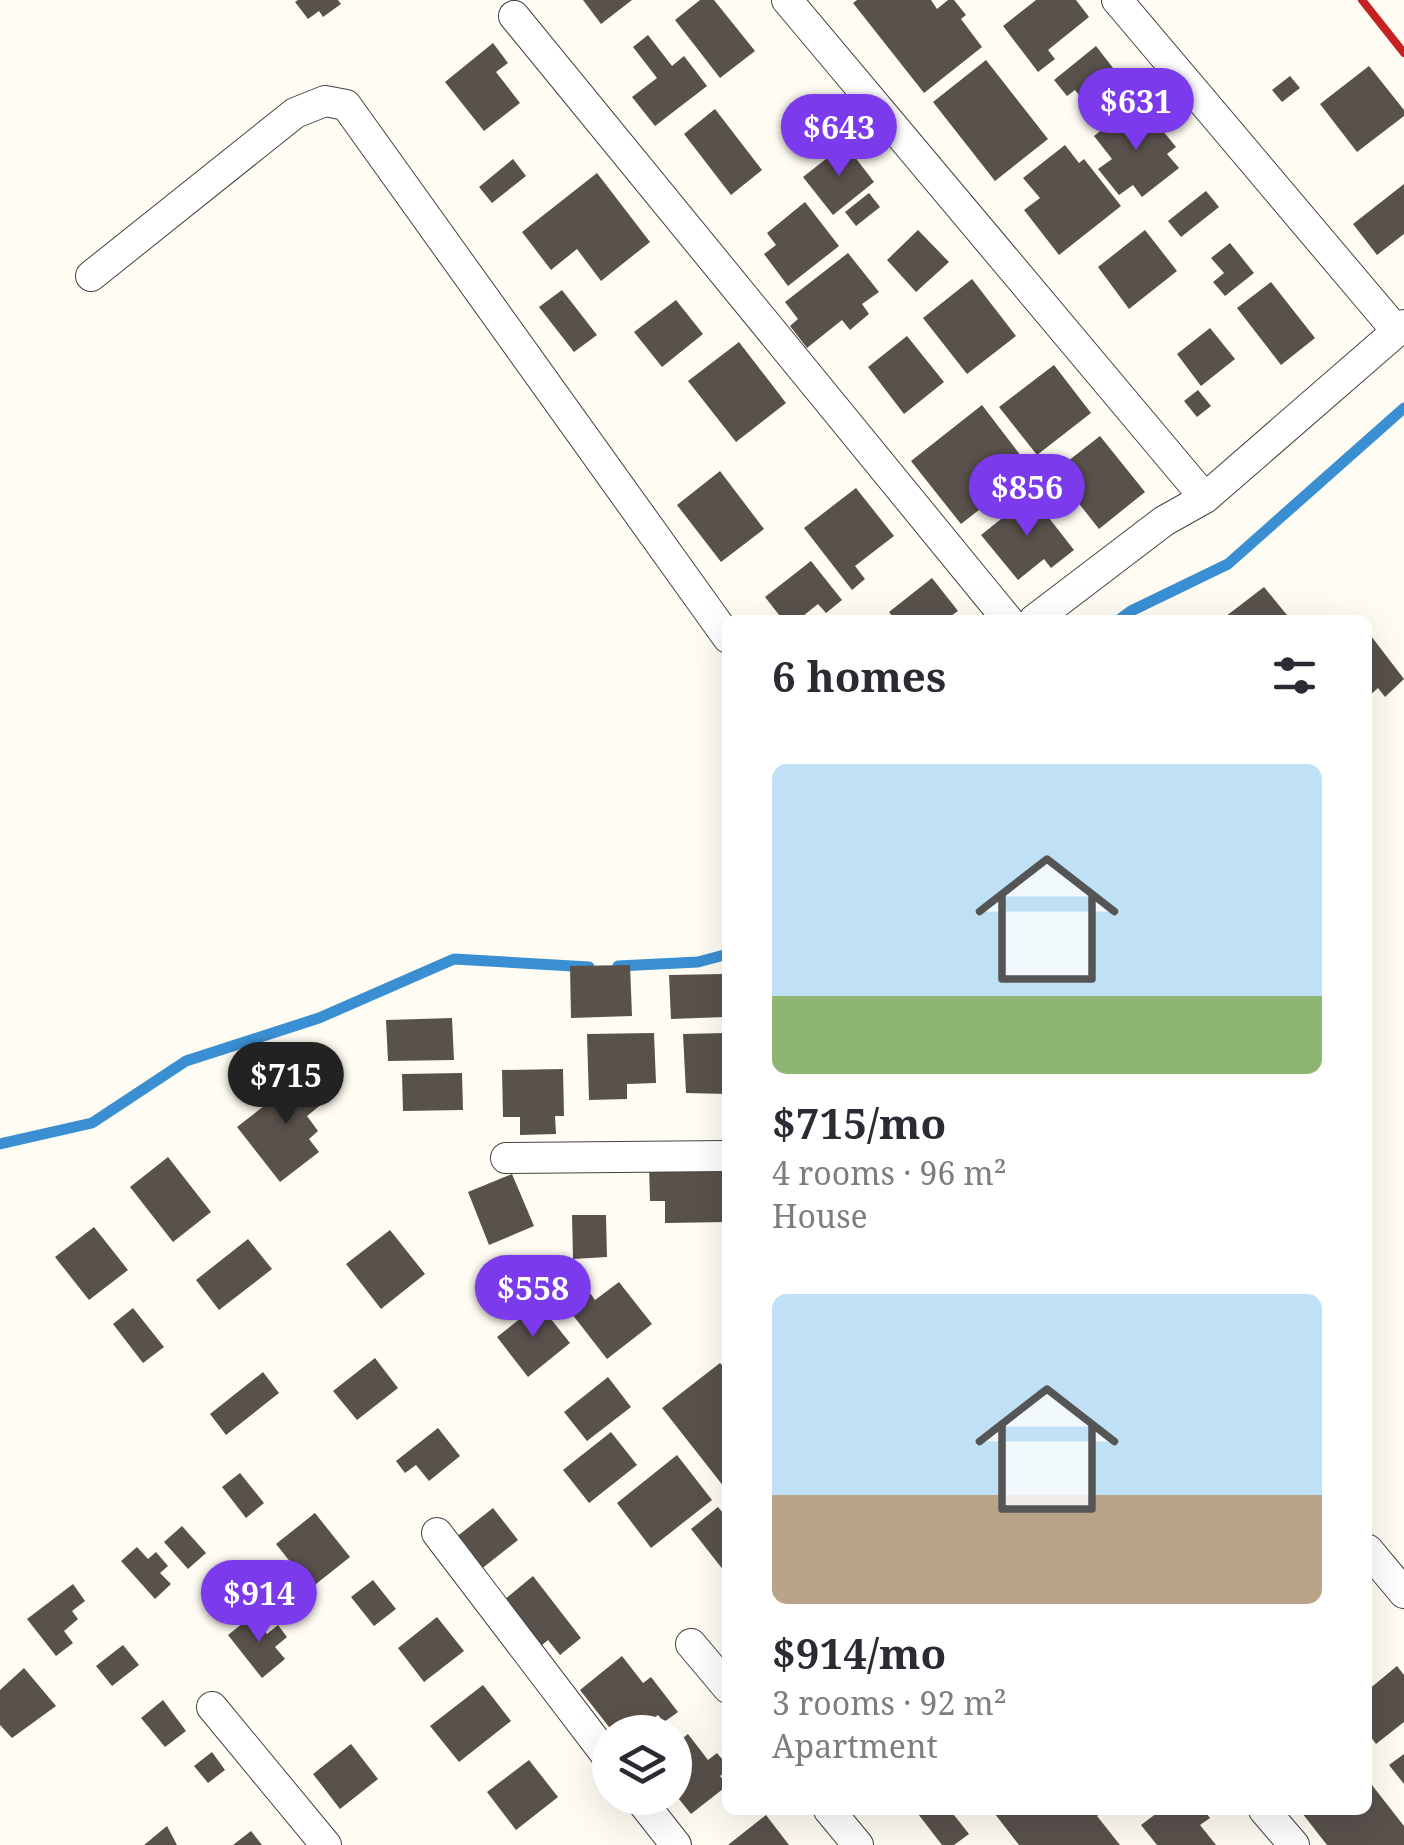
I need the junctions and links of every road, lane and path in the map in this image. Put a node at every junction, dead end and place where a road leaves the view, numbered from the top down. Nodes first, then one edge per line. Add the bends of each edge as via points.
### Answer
1 (787, 0) edge
2 (1118, 0) edge
3 (514, 16) dead end
4 (90, 276) dead end
5 (1400, 327) edge
6 (1205, 498) junction
7 (1004, 615) edge
8 (1041, 615) edge
9 (722, 630) edge
10 (722, 1156) edge
11 (506, 1158) dead end
12 (437, 1533) dead end
13 (1372, 1555) edge
14 (1404, 1593) edge
15 (691, 1644) dead end
16 (722, 1681) edge
17 (212, 1707) dead end
18 (592, 1736) edge
19 (652, 1815) edge
20 (832, 1815) edge
21 (1268, 1815) edge
22 (326, 1845) edge
23 (676, 1845) edge
24 (858, 1845) edge
25 (1294, 1845) edge

1 - 6 street
2 - 5 street
3 - 7 street
4 - 9 street via 295,112 325,101 346,105
5 - 6 street
6 - 8 street via 1164,521
10 - 11 street
12 - 18 street
13 - 14 street
15 - 16 street
17 - 22 street
19 - 23 street
20 - 24 street
21 - 25 street

